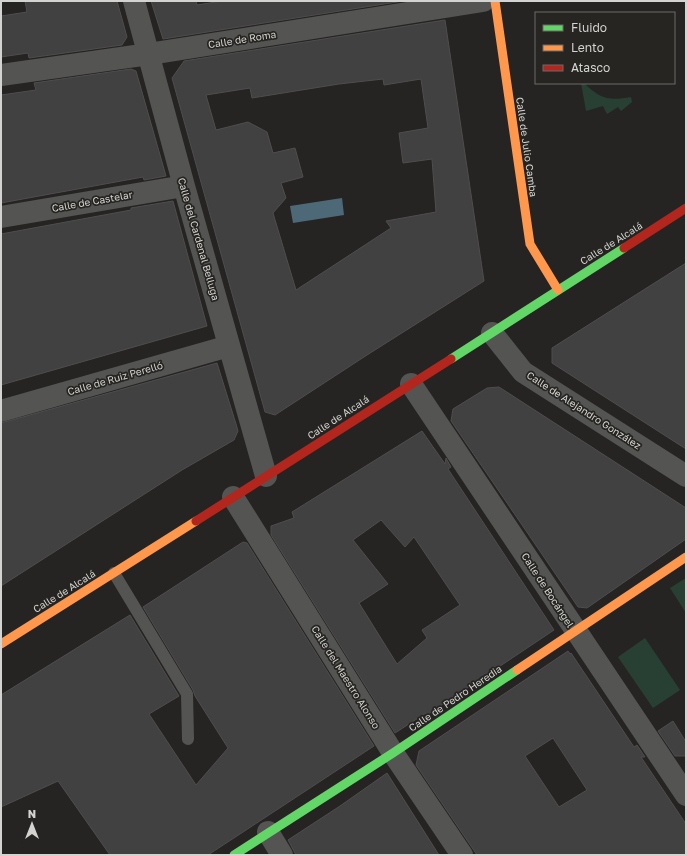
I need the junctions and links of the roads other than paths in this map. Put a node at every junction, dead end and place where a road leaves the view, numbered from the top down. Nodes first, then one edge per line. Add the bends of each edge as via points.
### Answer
1 (134, 1) edge
2 (483, 1) edge
3 (494, 1) edge
4 (148, 54) junction
5 (1, 75) edge
6 (184, 186) junction
7 (686, 208) edge
8 (1, 217) edge
9 (558, 290) junction
10 (492, 333) junction
11 (229, 346) junction
12 (411, 384) junction
13 (1, 410) edge
14 (266, 476) junction
15 (686, 476) edge
16 (233, 497) junction
17 (686, 557) edge
18 (114, 573) junction
19 (575, 630) junction
20 (1, 644) edge
21 (188, 739) dead end
22 (393, 753) junction
23 (686, 795) edge
24 (268, 832) junction
25 (234, 855) edge
26 (282, 855) edge
27 (462, 855) edge

1 - 4 street, Calle del Cardenal Belluga
2 - 4 street, Calle de Roma
3 - 9 street, Calle de Julio Camba via 530,244
4 - 5 street, Calle de Roma
4 - 6 street, Calle del Cardenal Belluga
6 - 8 street, Calle de Castelar
6 - 11 street, Calle del Cardenal Belluga
7 - 9 street, Calle de Alcalá
9 - 10 street, Calle de Alcalá
10 - 12 street, Calle de Alcalá
10 - 15 street, Calle de Alejandro González via 523,372
11 - 13 street, Calle de Ruiz Perelló
11 - 14 street, Calle del Cardenal Belluga
12 - 14 street, Calle de Alcalá
12 - 19 street, Calle de Bocángel
14 - 16 street, Calle de Alcalá
16 - 18 street, Calle de Alcalá
16 - 22 street, Calle del Maestro Alonso
17 - 19 street, Calle de Pedro Heredia
18 - 20 street, Calle de Alcalá
18 - 21 lane via 187,694
19 - 22 street, Calle de Pedro Heredia
19 - 23 street, Calle de Bocángel
22 - 24 street, Calle de Pedro Heredia
22 - 27 street, Calle del Maestro Alonso
24 - 25 street, Calle de Pedro Heredia
24 - 26 street

